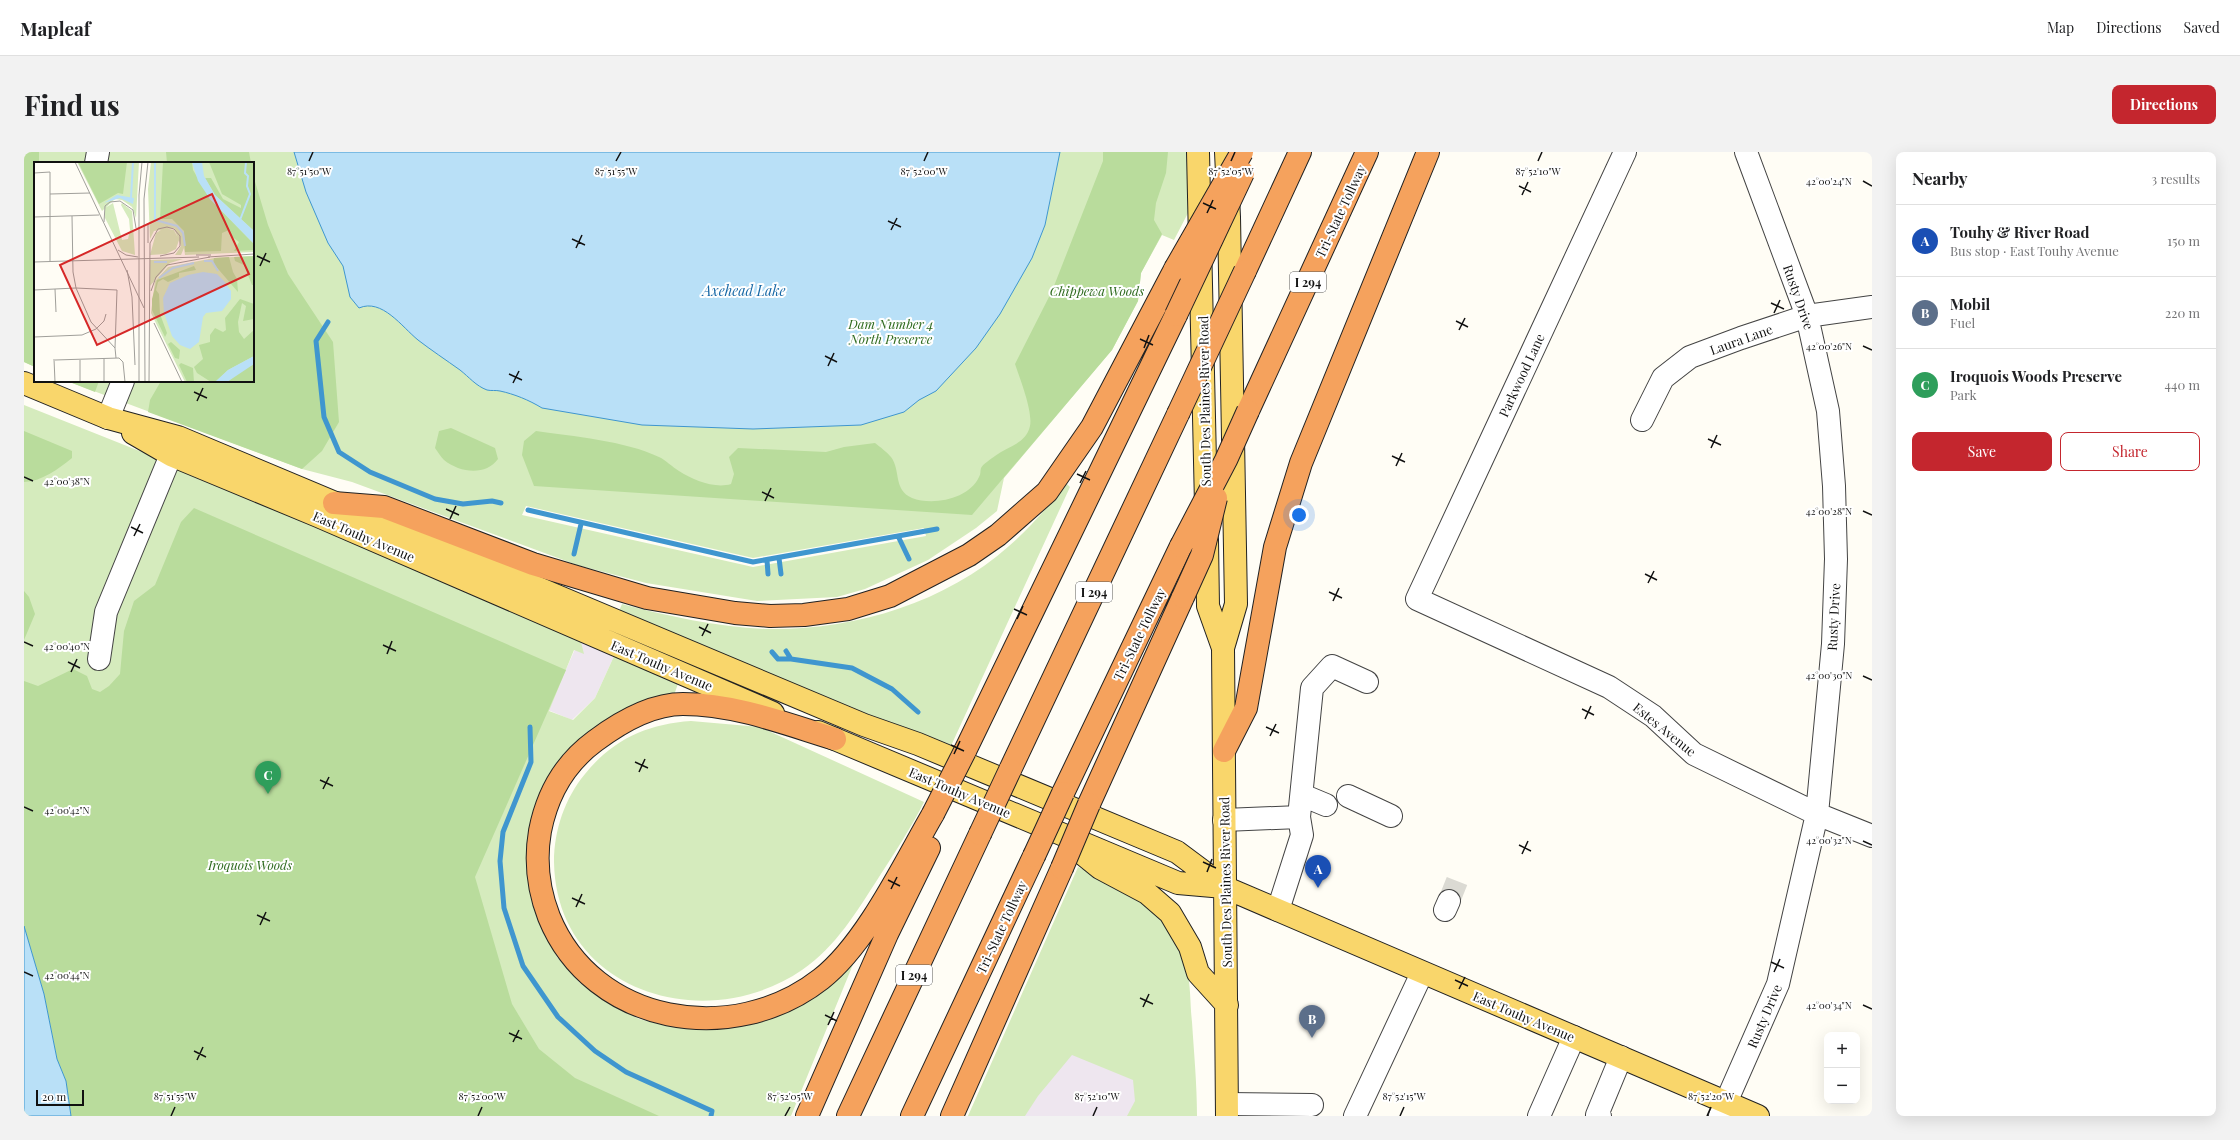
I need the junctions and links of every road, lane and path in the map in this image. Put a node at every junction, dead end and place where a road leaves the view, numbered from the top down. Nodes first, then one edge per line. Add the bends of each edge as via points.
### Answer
1 (98, 152) edge
2 (1198, 152) edge
3 (1226, 152) edge
4 (1252, 152) edge
5 (1300, 152) edge
6 (1367, 152) edge
7 (1428, 152) edge
8 (1625, 152) edge
9 (1746, 152) edge
10 (96, 162) edge
11 (1242, 163) edge
12 (1872, 308) edge
13 (1807, 316) junction
14 (123, 382) edge
15 (24, 383) edge
16 (108, 418) junction
17 (1642, 420) dead end
18 (175, 446) junction
19 (1226, 460) junction
20 (334, 502) junction
21 (1417, 599) joint
22 (1223, 648) junction
23 (99, 658) dead end
24 (1367, 682) dead end
25 (835, 739) junction
26 (1224, 751) junction
27 (1302, 795) junction
28 (1348, 796) dead end
29 (1326, 805) dead end
30 (1817, 814) junction
31 (938, 816) junction
32 (1391, 816) dead end
33 (1298, 817) junction
34 (1224, 820) junction
35 (1056, 832) junction
36 (1872, 836) edge
37 (1224, 887) junction
38 (1278, 910) junction
39 (1422, 973) junction
40 (1227, 1005) junction
41 (1574, 1037) junction
42 (1621, 1058) junction
43 (1312, 1105) dead end
44 (1723, 1109) edge
45 (1227, 1110) edge
46 (807, 1116) edge
47 (848, 1116) edge
48 (912, 1116) edge
49 (952, 1116) edge
50 (1355, 1116) edge
51 (1539, 1116) edge
52 (1600, 1116) edge
53 (1758, 1116) edge

1 - 10 street
2 - 22 main road, South Des Plaines River Road via 1208,606
3 - 22 main road, South Des Plaines River Road via 1236,604
4 - 11 highway
5 - 47 highway, I 294, bridge
6 - 19 highway, Tri-State Tollway / I 294, bridge
7 - 26 highway via 1301,463 1275,547 1246,708
8 - 21 street, Parkwood Lane
9 - 13 street, Rusty Drive
11 - 20 highway, bridge via 1175,270 1092,428 1047,492 998,535 969,555 870,604 824,613 770,616 680,605 647,598 532,564 384,507
11 - 31 highway, bridge via 1176,315 1090,496 1059,578
12 - 13 street, Laura Lane
13 - 17 street, Laura Lane via 1690,357 1663,378
13 - 30 street, Rusty Drive via 1828,411 1836,559 1833,644
14 - 16 street
15 - 16 main road, East Touhy Avenue
16 - 18 main road, East Touhy Avenue
18 - 20 main road, East Touhy Avenue
18 - 23 street via 106,612
18 - 25 main road, East Touhy Avenue via 318,516
19 - 48 highway, Tri-State Tollway / I 294, bridge via 1181,546
19 - 49 highway, bridge via 1202,555
20 - 37 main road, East Touhy Avenue via 864,725 918,744 1177,852
21 - 30 street, Estes Avenue via 1609,687 1653,716 1694,754
22 - 26 main road, South Des Plaines River Road
24 - 27 street via 1332,666 1312,688
25 - 31 highway via 754,715 708,706 681,704 662,707 619,723 588,746 568,765 554,790 543,816 537,848 540,886 546,908 562,945 590,977 615,995 666,1014 703,1018 731,1017 781,1003 822,979 839,962
25 - 35 main road, East Touhy Avenue
26 - 34 main road, South Des Plaines River Road
27 - 29 street
27 - 33 street
28 - 32 street
30 - 36 street, Estes Avenue
30 - 44 street, Rusty Drive via 1778,984
31 - 46 highway
33 - 34 street
33 - 38 street via 1302,835
34 - 37 main road, South Des Plaines River Road
35 - 37 main road, East Touhy Avenue via 1178,883
35 - 40 main road via 1100,868 1147,892 1170,913 1190,947 1198,973
37 - 38 main road, East Touhy Avenue
37 - 40 main road, South Des Plaines River Road
38 - 39 main road, East Touhy Avenue
39 - 41 main road, East Touhy Avenue
39 - 50 street
40 - 45 main road, South Des Plaines River Road
41 - 42 main road, East Touhy Avenue
41 - 51 street
42 - 44 main road, East Touhy Avenue
42 - 52 street via 1598,1115
43 - 45 street
44 - 53 main road, East Touhy Avenue

